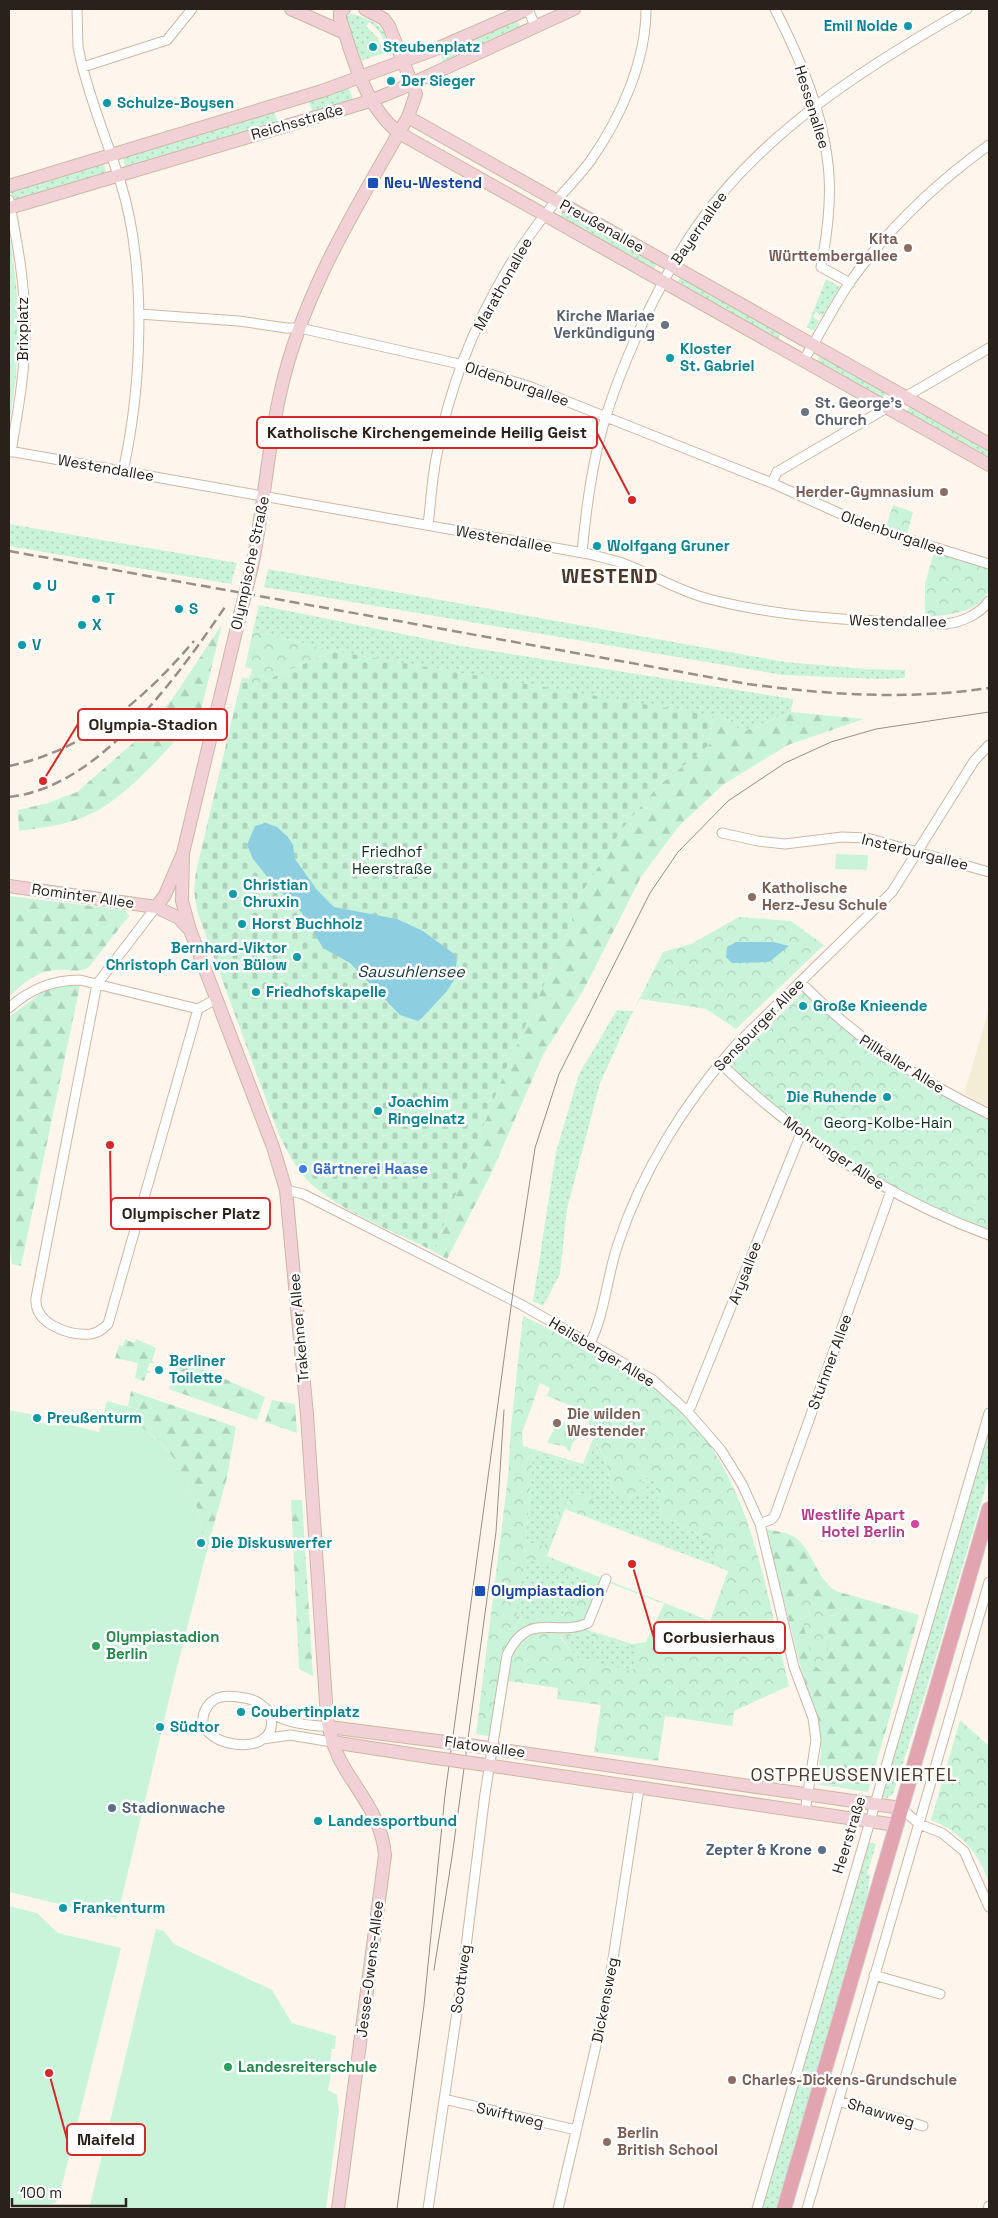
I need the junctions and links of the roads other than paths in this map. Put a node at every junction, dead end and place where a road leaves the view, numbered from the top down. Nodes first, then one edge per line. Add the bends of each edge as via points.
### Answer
1 (77, 9) edge
2 (192, 9) edge
3 (291, 9) edge
4 (365, 9) edge
5 (528, 9) edge
6 (574, 9) edge
7 (646, 9) edge
8 (775, 9) edge
9 (967, 9) edge
10 (338, 10) edge
11 (383, 14) edge
12 (535, 26) junction
13 (345, 33) junction
14 (403, 62) junction
15 (83, 67) junction
16 (361, 77) junction
17 (413, 83) junction
18 (370, 101) junction
19 (815, 106) junction
20 (408, 117) junction
21 (399, 133) junction
22 (989, 145) edge
23 (111, 155) junction
24 (118, 175) junction
25 (9, 186) edge
26 (556, 200) junction
27 (9, 205) edge
28 (544, 215) junction
29 (672, 266) junction
30 (662, 282) junction
31 (850, 283) junction
32 (139, 314) junction
33 (300, 328) junction
34 (795, 336) junction
35 (813, 346) junction
36 (989, 348) edge
37 (785, 352) junction
38 (803, 361) junction
39 (461, 365) junction
40 (905, 397) junction
41 (886, 409) junction
42 (606, 415) junction
43 (989, 444) edge
44 (10, 451) edge
45 (989, 465) edge
46 (123, 472) junction
47 (772, 483) junction
48 (265, 497) junction
49 (428, 525) junction
50 (582, 553) junction
51 (989, 564) edge
52 (989, 601) edge
53 (989, 744) edge
54 (722, 833) dead end
55 (918, 851) junction
56 (182, 853) junction
57 (989, 872) edge
58 (9, 886) edge
59 (156, 907) junction
60 (190, 930) junction
61 (800, 982) junction
62 (98, 984) junction
63 (216, 999) junction
64 (12, 1006) edge
65 (198, 1009) junction
66 (720, 1063) junction
67 (989, 1114) edge
68 (801, 1133) junction
69 (286, 1190) junction
70 (891, 1192) junction
71 (989, 1235) edge
72 (590, 1343) junction
73 (687, 1411) junction
74 (989, 1413) edge
75 (989, 1510) edge
76 (760, 1524) junction
77 (606, 1578) dead end
78 (989, 1582) edge
79 (269, 1711) junction
80 (329, 1727) junction
81 (263, 1739) junction
82 (332, 1742) junction
83 (487, 1748) junction
84 (484, 1765) junction
85 (641, 1771) junction
86 (639, 1788) junction
87 (809, 1796) junction
88 (874, 1805) junction
89 (901, 1808) junction
90 (805, 1812) junction
91 (869, 1822) junction
92 (919, 1824) junction
93 (896, 1826) junction
94 (989, 1907) edge
95 (874, 1975) junction
96 (940, 1994) dead end
97 (444, 2099) junction
98 (838, 2100) junction
99 (923, 2126) dead end
100 (576, 2130) junction
101 (338, 2209) edge
102 (428, 2209) edge
103 (558, 2209) edge
104 (757, 2209) edge
105 (784, 2209) edge
106 (807, 2209) edge

1 - 15 street via 78,47
2 - 15 street via 167,40
3 - 13 main road
4 - 11 main road
5 - 12 street
5 - 14 main road, Reichsstraße
6 - 12 main road, Reichsstraße
7 - 26 street, Marathonallee via 640,56 616,118 590,161
8 - 19 street, Hessenallee via 793,44
9 - 19 street, Bayernallee
10 - 13 main road
11 - 14 main road
12 - 17 main road, Reichsstraße
13 - 16 main road
14 - 16 main road, Reichsstraße
14 - 17 main road
15 - 23 street
16 - 18 main road
16 - 23 main road, Reichsstraße via 297,100
17 - 18 main road, Reichsstraße
17 - 20 main road via 416,94
18 - 21 main road
18 - 24 main road, Reichsstraße
19 - 29 street, Bayernallee via 756,158 725,191 687,240
19 - 31 street, Hessenallee via 829,175 828,228 821,267
20 - 21 main road, Olympische Straße
20 - 26 main road, Preußenallee
21 - 28 main road, Preußenallee
21 - 33 main road, Olympische Straße via 325,266
22 - 31 street via 936,186 898,223
23 - 24 street
23 - 25 main road, Reichsstraße
24 - 27 main road, Reichsstraße
24 - 32 street via 133,240
26 - 28 street, Marathonallee
26 - 29 main road, Preußenallee
27 - 44 street, Brixplatz via 19,254 25,326 22,386
28 - 30 main road, Preußenallee
28 - 39 street, Marathonallee via 492,296
29 - 30 street, Bayernallee
29 - 34 main road, Preußenallee
30 - 37 main road, Preußenallee
30 - 42 street, Bayernallee via 632,345
31 - 35 street
32 - 33 street, Oldenburgallee
32 - 46 street via 136,387
33 - 39 street, Oldenburgallee
33 - 48 main road, Olympische Straße via 280,393
34 - 35 main road, Preußenallee
34 - 37 street
35 - 38 street
35 - 40 main road, Preußenallee
36 - 40 street
37 - 38 main road, Preußenallee
38 - 41 main road, Preußenallee
39 - 42 street, Oldenburgallee
39 - 49 street, Marathonallee via 436,455
40 - 41 street
40 - 43 main road, Preußenallee
41 - 45 main road, Preußenallee
41 - 47 street via 777,472
42 - 47 street, Oldenburgallee
42 - 50 street, Bayernallee via 591,482
44 - 46 street, Westendallee
46 - 48 street, Westendallee
47 - 51 street, Oldenburgallee via 872,528
48 - 49 street, Westendallee
48 - 56 main road, Olympische Straße, bridge via 252,566
49 - 50 street, Westendallee
50 - 52 street, Westendallee via 622,563 676,589 709,599 836,620 946,624 974,614
53 - 55 street, Sensburger Allee via 974,762
54 - 55 street, Insterburgallee via 784,844 857,837
55 - 57 street, Insterburgallee
55 - 61 street, Sensburger Allee via 892,892
56 - 59 main road, Olympische Straße via 165,895
56 - 60 main road, Olympische Straße via 182,901
58 - 59 main road, Rominter Allee
59 - 60 main road, Rominter Allee via 179,918
59 - 62 street
60 - 63 main road, Trakehner Allee
61 - 66 street, Sensburger Allee
61 - 67 street, Pillkaller Allee via 870,1046 901,1067
62 - 64 street via 62,980 37,988
62 - 65 street
62 - 65 street via 35,1306 45,1322 73,1332 92,1334 108,1324
63 - 65 street
63 - 69 main road, Trakehner Allee via 273,1147
66 - 68 street, Mohrunger Allee via 759,1101
66 - 72 street, Sensburger Allee via 673,1129 639,1192 618,1243
68 - 70 street, Mohrunger Allee
68 - 73 street, Arysallee
69 - 72 street, Heilsberger Allee via 304,1194
69 - 80 main road, Trakehner Allee via 307,1420
70 - 71 street, Mohrunger Allee
70 - 76 street, Stuhmer Allee via 775,1515
72 - 73 street, Heilsberger Allee via 653,1380
73 - 76 street, Heilsberger Allee via 722,1450
74 - 88 street, Heerstraße
75 - 89 main road
76 - 87 street, Heilsberger Allee via 794,1667 815,1729
77 - 83 street, Scottweg via 588,1622 576,1626 532,1628 512,1646
78 - 92 street
79 - 80 street via 289,1721
79 - 81 street via 272,1724
79 - 81 street via 256,1700 225,1696 213,1700 205,1710 205,1727 216,1739 247,1745
80 - 82 main road, Trakehner Allee
80 - 83 main road, Flatowallee, bridge
81 - 82 street via 290,1735
82 - 84 main road, Flatowallee, bridge
82 - 101 main road, Jesse-Owens-Allee via 376,1817 385,1855
83 - 84 street, Scottweg
83 - 85 main road, Flatowallee
84 - 86 main road, Flatowallee
84 - 97 street, Scottweg
85 - 86 main road
85 - 87 main road, Flatowallee
86 - 90 main road, Flatowallee
86 - 100 street, Dickensweg via 607,1998
87 - 88 main road, Flatowallee
87 - 90 street, Heilsberger Allee
88 - 89 main road, Flatowallee
88 - 91 street, Heerstraße
89 - 92 street
89 - 93 main road
90 - 91 main road, Flatowallee
91 - 93 main road, Flatowallee
91 - 104 street, Heerstraße
92 - 93 street
92 - 94 street via 942,1833 964,1851
92 - 95 street
93 - 105 main road
95 - 96 street
95 - 98 street
97 - 100 street, Swiftweg
97 - 102 street, Scottweg
98 - 99 street, Shawweg
98 - 106 street
100 - 103 street, Dickensweg

